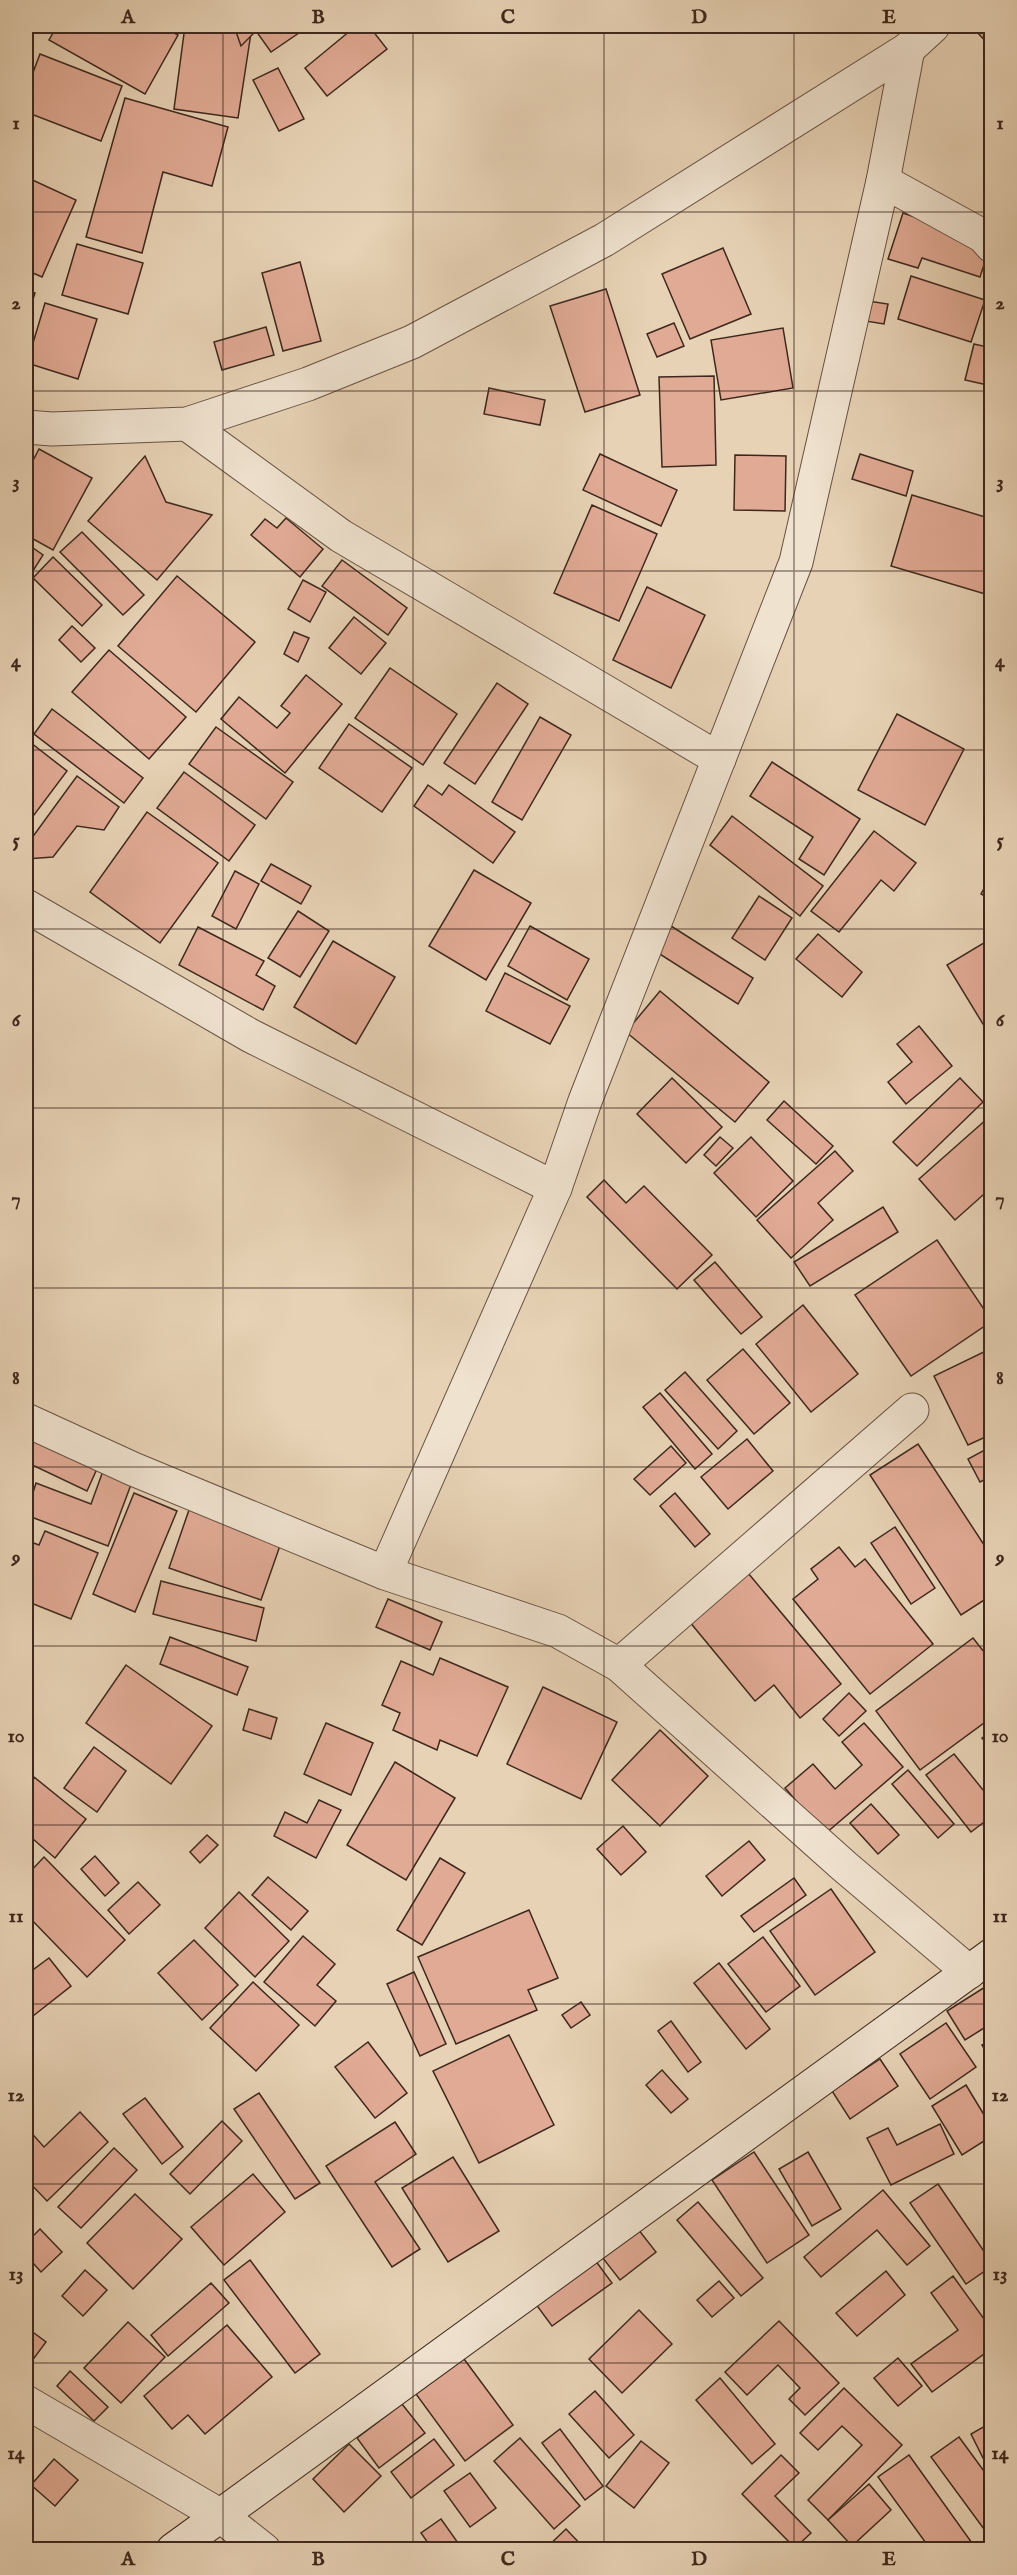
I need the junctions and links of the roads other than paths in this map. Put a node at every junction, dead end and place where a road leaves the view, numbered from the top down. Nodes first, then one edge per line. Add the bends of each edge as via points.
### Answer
1 (933, 26) edge
2 (908, 49) junction
3 (883, 181) junction
4 (992, 246) edge
5 (187, 424) junction
6 (26, 427) edge
7 (719, 759) junction
8 (26, 906) edge
9 (555, 1188) junction
10 (912, 1410) dead end
11 (26, 1420) edge
12 (385, 1573) junction
13 (619, 1665) junction
14 (980, 1964) edge
15 (26, 2402) edge
16 (221, 2516) junction
17 (173, 2550) edge
18 (264, 2550) edge

1 - 2 street
2 - 3 street
2 - 5 street via 604,240 422,337 308,384
3 - 4 street via 983,236
3 - 7 street via 796,562
5 - 6 street
5 - 7 street via 341,536
7 - 9 street via 585,1101
8 - 9 street via 251,1036
9 - 12 street
10 - 13 street
11 - 12 street via 133,1469
12 - 13 street via 558,1631
13 - 14 street via 844,1866
14 - 16 street
15 - 16 street
16 - 17 street
16 - 18 street

